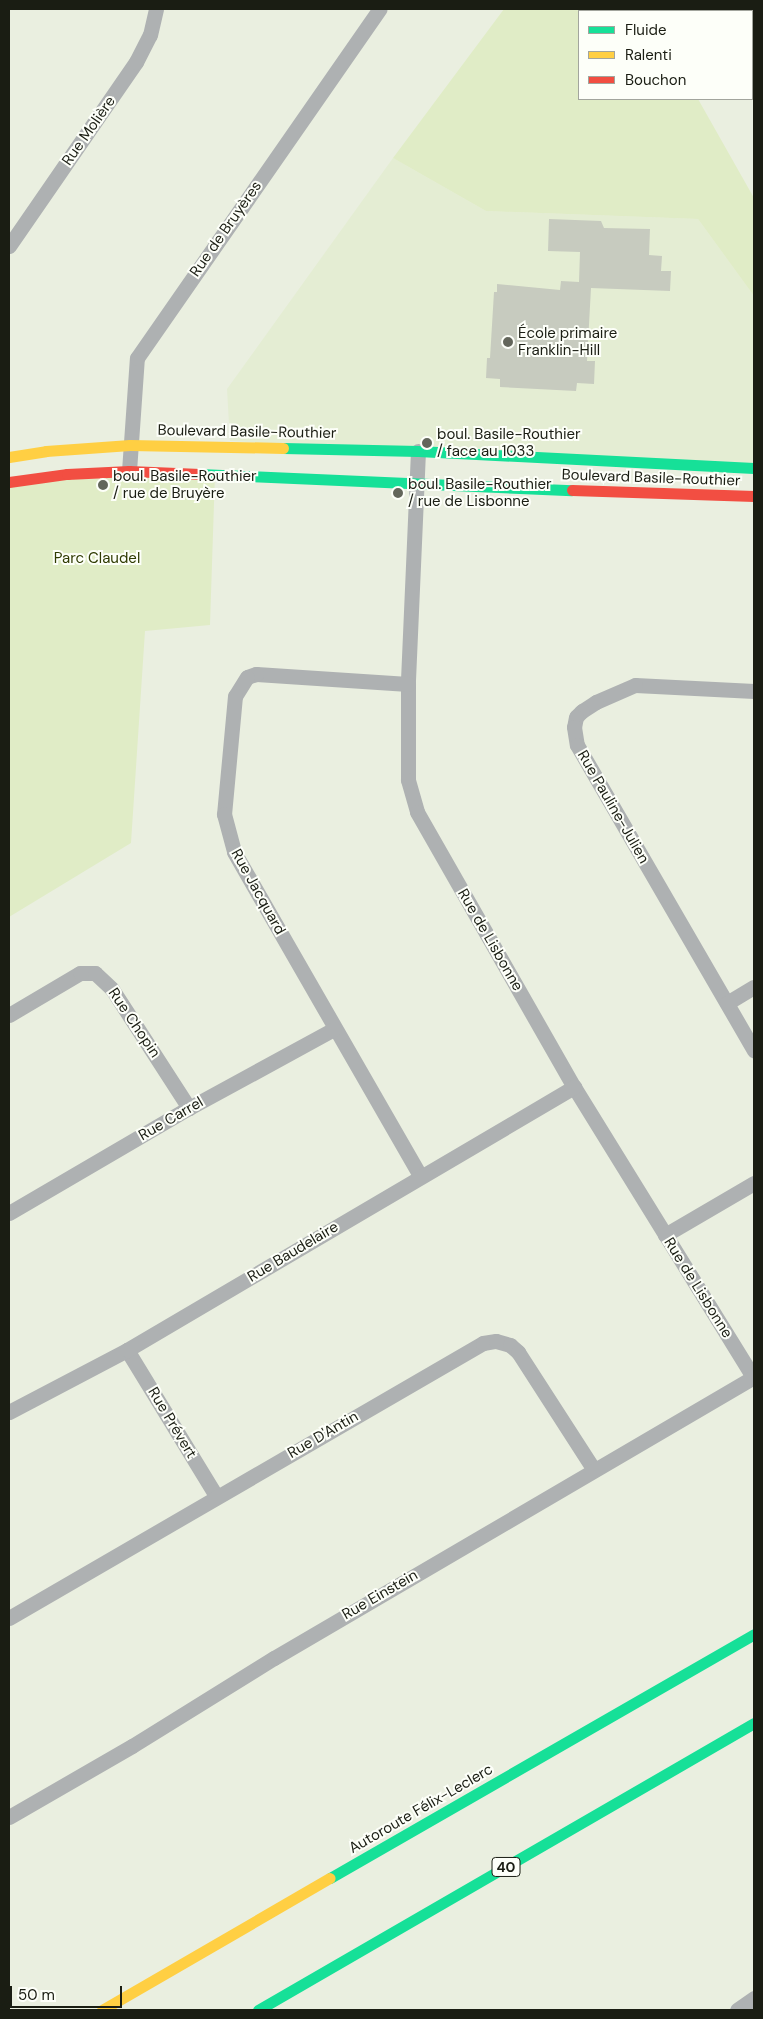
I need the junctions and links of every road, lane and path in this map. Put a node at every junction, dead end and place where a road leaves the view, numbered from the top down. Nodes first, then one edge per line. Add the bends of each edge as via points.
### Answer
1 (156, 9) edge
2 (380, 9) edge
3 (9, 246) edge
4 (130, 445) junction
5 (418, 451) junction
6 (9, 457) edge
7 (646, 461) junction
8 (754, 468) edge
9 (129, 470) junction
10 (9, 482) edge
11 (418, 482) junction
12 (647, 494) junction
13 (754, 496) edge
14 (408, 684) junction
15 (754, 691) edge
16 (754, 987) edge
17 (727, 1003) junction
18 (9, 1015) edge
19 (334, 1028) junction
20 (754, 1050) edge
21 (574, 1087) junction
22 (190, 1108) junction
23 (420, 1176) junction
24 (754, 1183) edge
25 (9, 1213) edge
26 (665, 1234) junction
27 (127, 1350) junction
28 (754, 1378) edge
29 (9, 1412) edge
30 (594, 1470) junction
31 (216, 1496) junction
32 (9, 1618) edge
33 (754, 1634) edge
34 (754, 1724) edge
35 (9, 1817) edge
36 (754, 1998) edge
37 (102, 2010) edge
38 (258, 2010) edge
39 (737, 2010) edge

1 - 3 street, Rue Molière via 150,35 136,62
2 - 4 street, Rue de Bruyères via 142,350 135,367
4 - 5 main road, Boulevard Basile-Routhier
4 - 6 main road, Boulevard Basile-Routhier
4 - 9 street, Rue de Bruyères
5 - 7 main road, Boulevard Basile-Routhier
5 - 11 street, Rue de Lisbonne
7 - 8 main road, Boulevard Basile-Routhier
7 - 12 main road
9 - 10 main road, Boulevard Basile-Routhier
9 - 11 main road, Boulevard Basile-Routhier
11 - 12 main road, Boulevard Basile-Routhier
11 - 14 street, Rue de Lisbonne
12 - 13 main road, Boulevard Basile-Routhier
14 - 19 street, Rue Jacquard via 256,674 247,677 235,696 224,814 234,852
14 - 21 street, Rue de Lisbonne via 408,780 417,812
15 - 17 street, Rue Pauline-Julien via 635,686 582,711 576,717 574,727 577,745
16 - 17 street
17 - 20 street, Rue Pauline-Julien
18 - 22 street, Rue Chopin via 80,973 95,973 112,989
19 - 22 street, Rue Carrel
19 - 23 street, Rue Jacquard
21 - 23 street, Rue Baudelaire
21 - 26 street, Rue de Lisbonne
22 - 25 street, Rue Carrel
23 - 27 street, Rue Baudelaire
24 - 26 street
26 - 28 street, Rue de Lisbonne
27 - 29 street, Rue Baudelaire
27 - 31 street, Rue Prévert
28 - 30 street, Rue Einstein
30 - 31 street, Rue D'Antin via 518,1352 510,1345 496,1341 483,1343
30 - 35 street, Rue Einstein
31 - 32 street, Rue D'Antin
33 - 37 main road, Autoroute Félix-Leclerc
34 - 38 main road, 40
36 - 39 street

